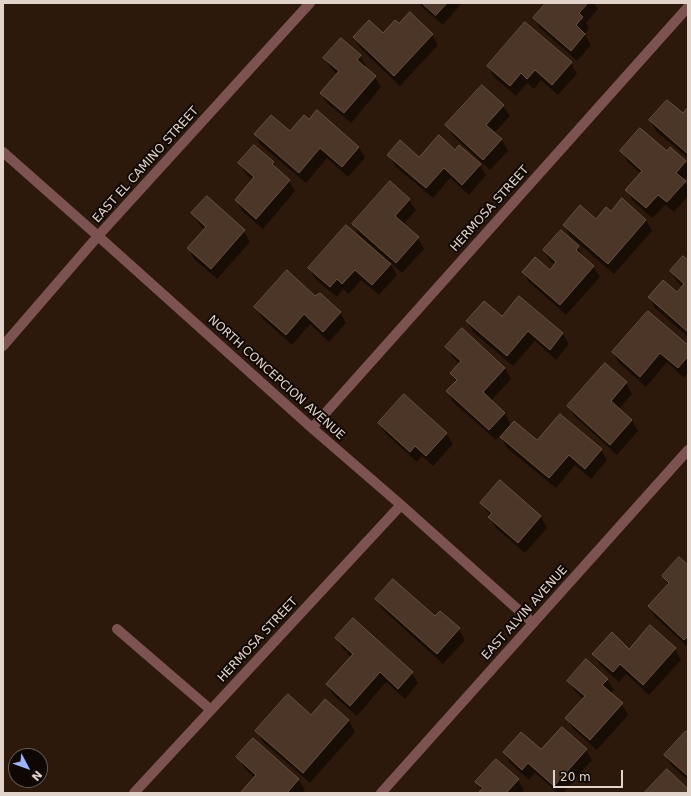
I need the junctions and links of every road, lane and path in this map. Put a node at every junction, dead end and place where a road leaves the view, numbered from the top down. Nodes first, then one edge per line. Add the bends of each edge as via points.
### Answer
1 (310, 3) edge
2 (688, 7) edge
3 (3, 152) edge
4 (98, 236) junction
5 (3, 346) edge
6 (312, 428) junction
7 (688, 450) edge
8 (401, 505) junction
9 (533, 623) junction
10 (117, 629) dead end
11 (211, 710) junction
12 (134, 793) edge
13 (381, 793) edge

1 - 4 street, EAST EL CAMINO STREET
2 - 6 street, HERMOSA STREET
3 - 4 street, NORTH CONCEPCION AVENUE
4 - 5 street, EAST EL CAMINO STREET
4 - 6 street, NORTH CONCEPCION AVENUE
6 - 8 street, NORTH CONCEPCION AVENUE
7 - 9 street, EAST ALVIN AVENUE
8 - 9 street, NORTH CONCEPCION AVENUE
8 - 11 street, HERMOSA STREET
9 - 13 street, EAST ALVIN AVENUE
10 - 11 street
11 - 12 street, HERMOSA STREET

